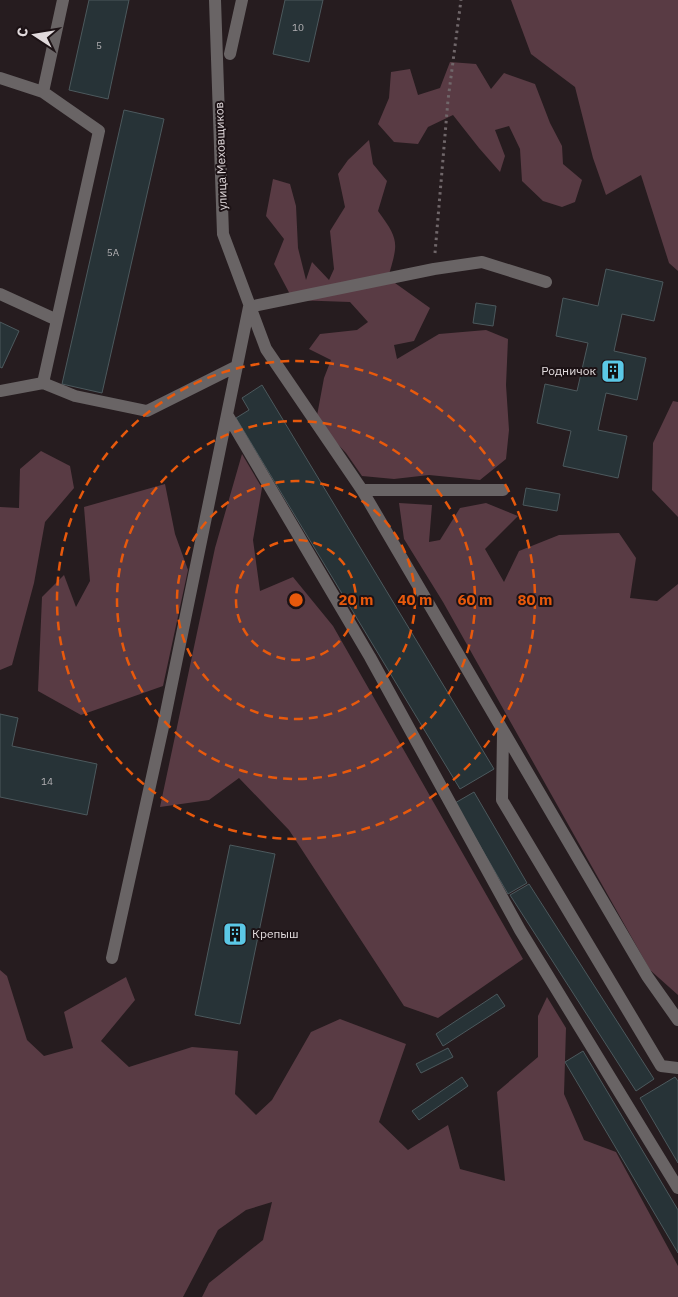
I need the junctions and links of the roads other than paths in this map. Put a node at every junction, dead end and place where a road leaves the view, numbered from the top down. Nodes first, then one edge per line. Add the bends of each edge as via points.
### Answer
1 (63, 0) edge
2 (215, 0) edge
3 (242, 0) edge
4 (230, 54) dead end
5 (0, 78) edge
6 (43, 92) junction
7 (546, 282) dead end
8 (0, 294) edge
9 (249, 307) junction
10 (57, 320) junction
11 (237, 366) junction
12 (43, 383) junction
13 (0, 392) edge
14 (228, 416) junction
15 (362, 490) junction
16 (503, 490) dead end
17 (503, 733) junction
18 (112, 958) dead end
19 (678, 1020) edge
20 (678, 1068) edge
21 (678, 1188) edge

1 - 6 street
2 - 9 street, улица Меховщиков via 224,234
3 - 4 street
5 - 6 street
6 - 10 street via 99,131
7 - 9 street via 482,262
8 - 10 street
9 - 11 street
9 - 15 street, улица Меховщиков via 266,349
10 - 12 street
11 - 12 street via 147,411 75,396
11 - 14 street
12 - 13 street
14 - 18 street
14 - 21 street via 370,657 520,930
15 - 16 street
15 - 17 street, улица Меховщиков
17 - 19 street, улица Меховщиков via 647,976
17 - 20 street via 502,800 661,1066

